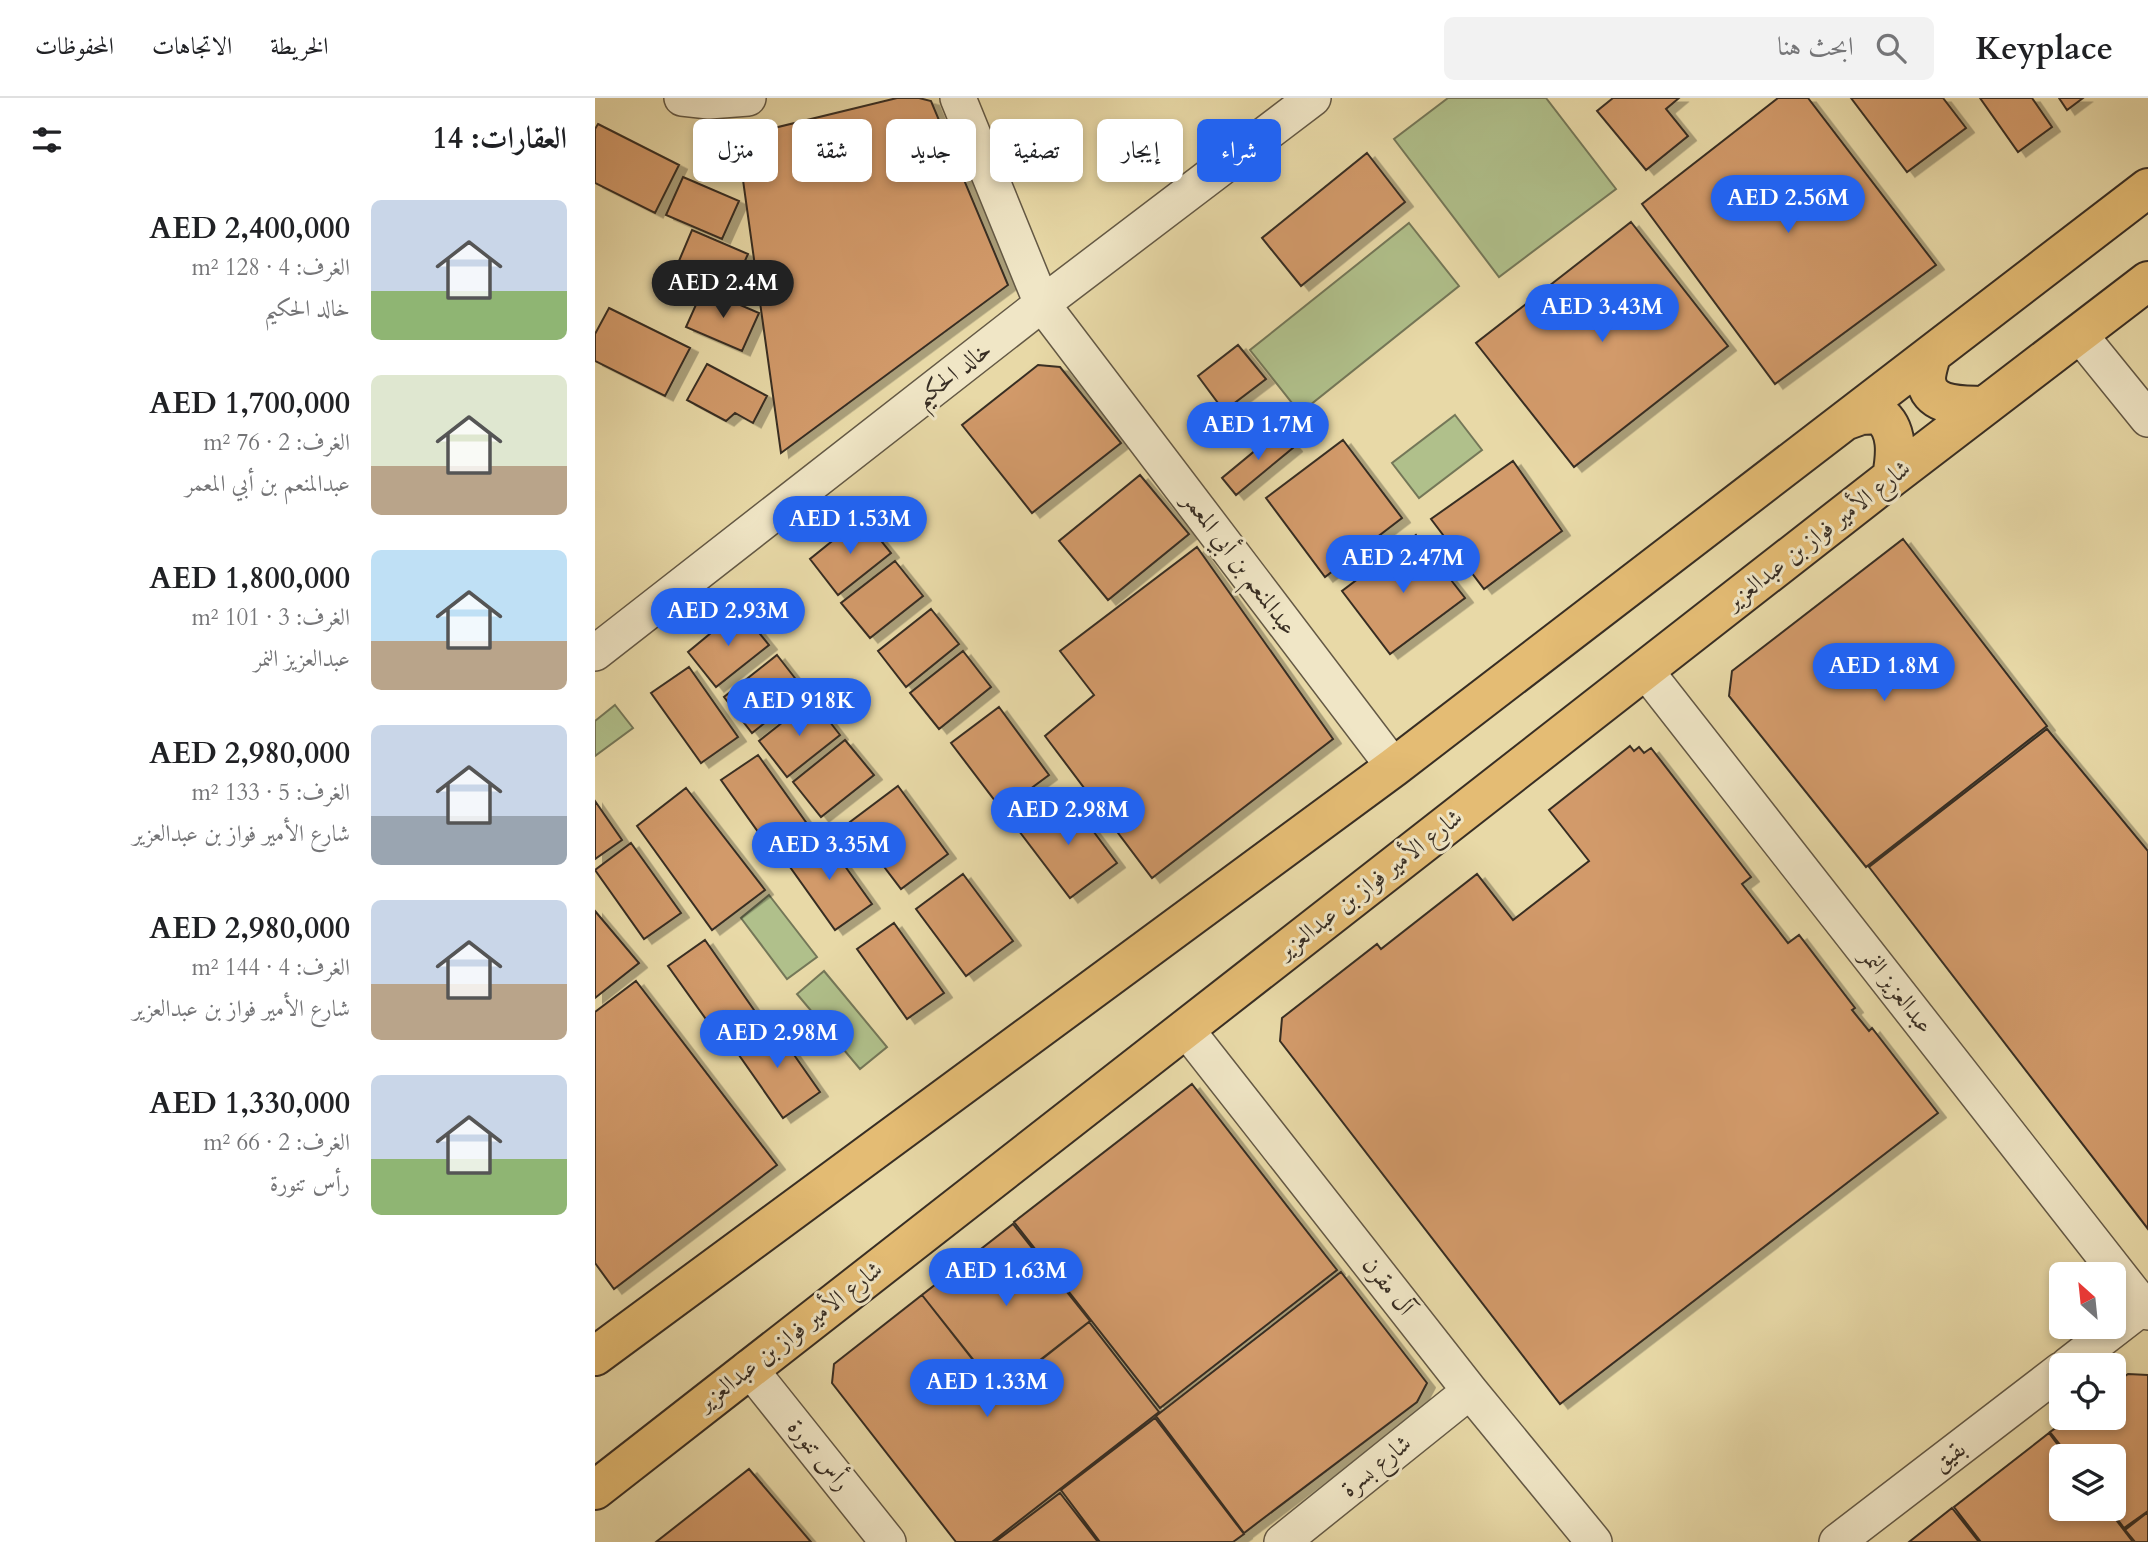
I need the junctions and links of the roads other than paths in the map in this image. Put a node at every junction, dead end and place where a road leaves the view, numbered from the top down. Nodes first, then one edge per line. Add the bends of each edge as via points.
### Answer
1 (682, 98) edge
2 (748, 98) edge
3 (958, 98) edge
4 (1313, 98) edge
5 (2148, 188) edge
6 (2148, 281) edge
7 (1042, 304) junction
8 (2079, 334) junction
9 (1931, 356) junction
10 (1983, 406) junction
11 (2148, 419) edge
12 (1847, 420) junction
13 (1892, 477) junction
14 (595, 653) edge
15 (1645, 670) junction
16 (1394, 767) junction
17 (1185, 1028) junction
18 (2147, 1308) edge
19 (2085, 1353) edge
20 (595, 1356) edge
21 (749, 1368) junction
22 (2049, 1379) edge
23 (1470, 1391) junction
24 (595, 1490) edge
25 (888, 1542) edge
26 (1282, 1542) edge
27 (1594, 1542) edge
28 (1837, 1542) edge

1 - 2 street
3 - 7 street, عبدالمنعم بن أبي المعمر
4 - 7 street, خالد الحكيم
5 - 9 main road
6 - 8 main road, شارع الأمير فواز بن عبدالعزير
7 - 14 street, خالد الحكيم
7 - 16 street, عبدالمنعم بن أبي المعمر
8 - 10 main road, شارع الأمير فواز بن عبدالعزير
8 - 11 street
9 - 10 main road via 1926,379 1940,401
9 - 12 main road
10 - 13 main road, شارع الأمير فواز بن عبدالعزير
12 - 13 main road via 1879,414 1887,420 1896,456
12 - 16 main road
13 - 15 main road, شارع الأمير فواز بن عبدالعزير
15 - 17 main road, شارع الأمير فواز بن عبدالعزير
15 - 18 street, عبدالعزيز النمر
16 - 20 main road
17 - 21 main road, شارع الأمير فواز بن عبدالعزير
17 - 23 street, آل مقرن
18 - 19 street
21 - 24 main road, شارع الأمير فواز بن عبدالعزير
21 - 25 street, رأس تنورة
22 - 28 street, بقيق
23 - 26 street, شارع بسرة
23 - 27 street, آل مقرن

